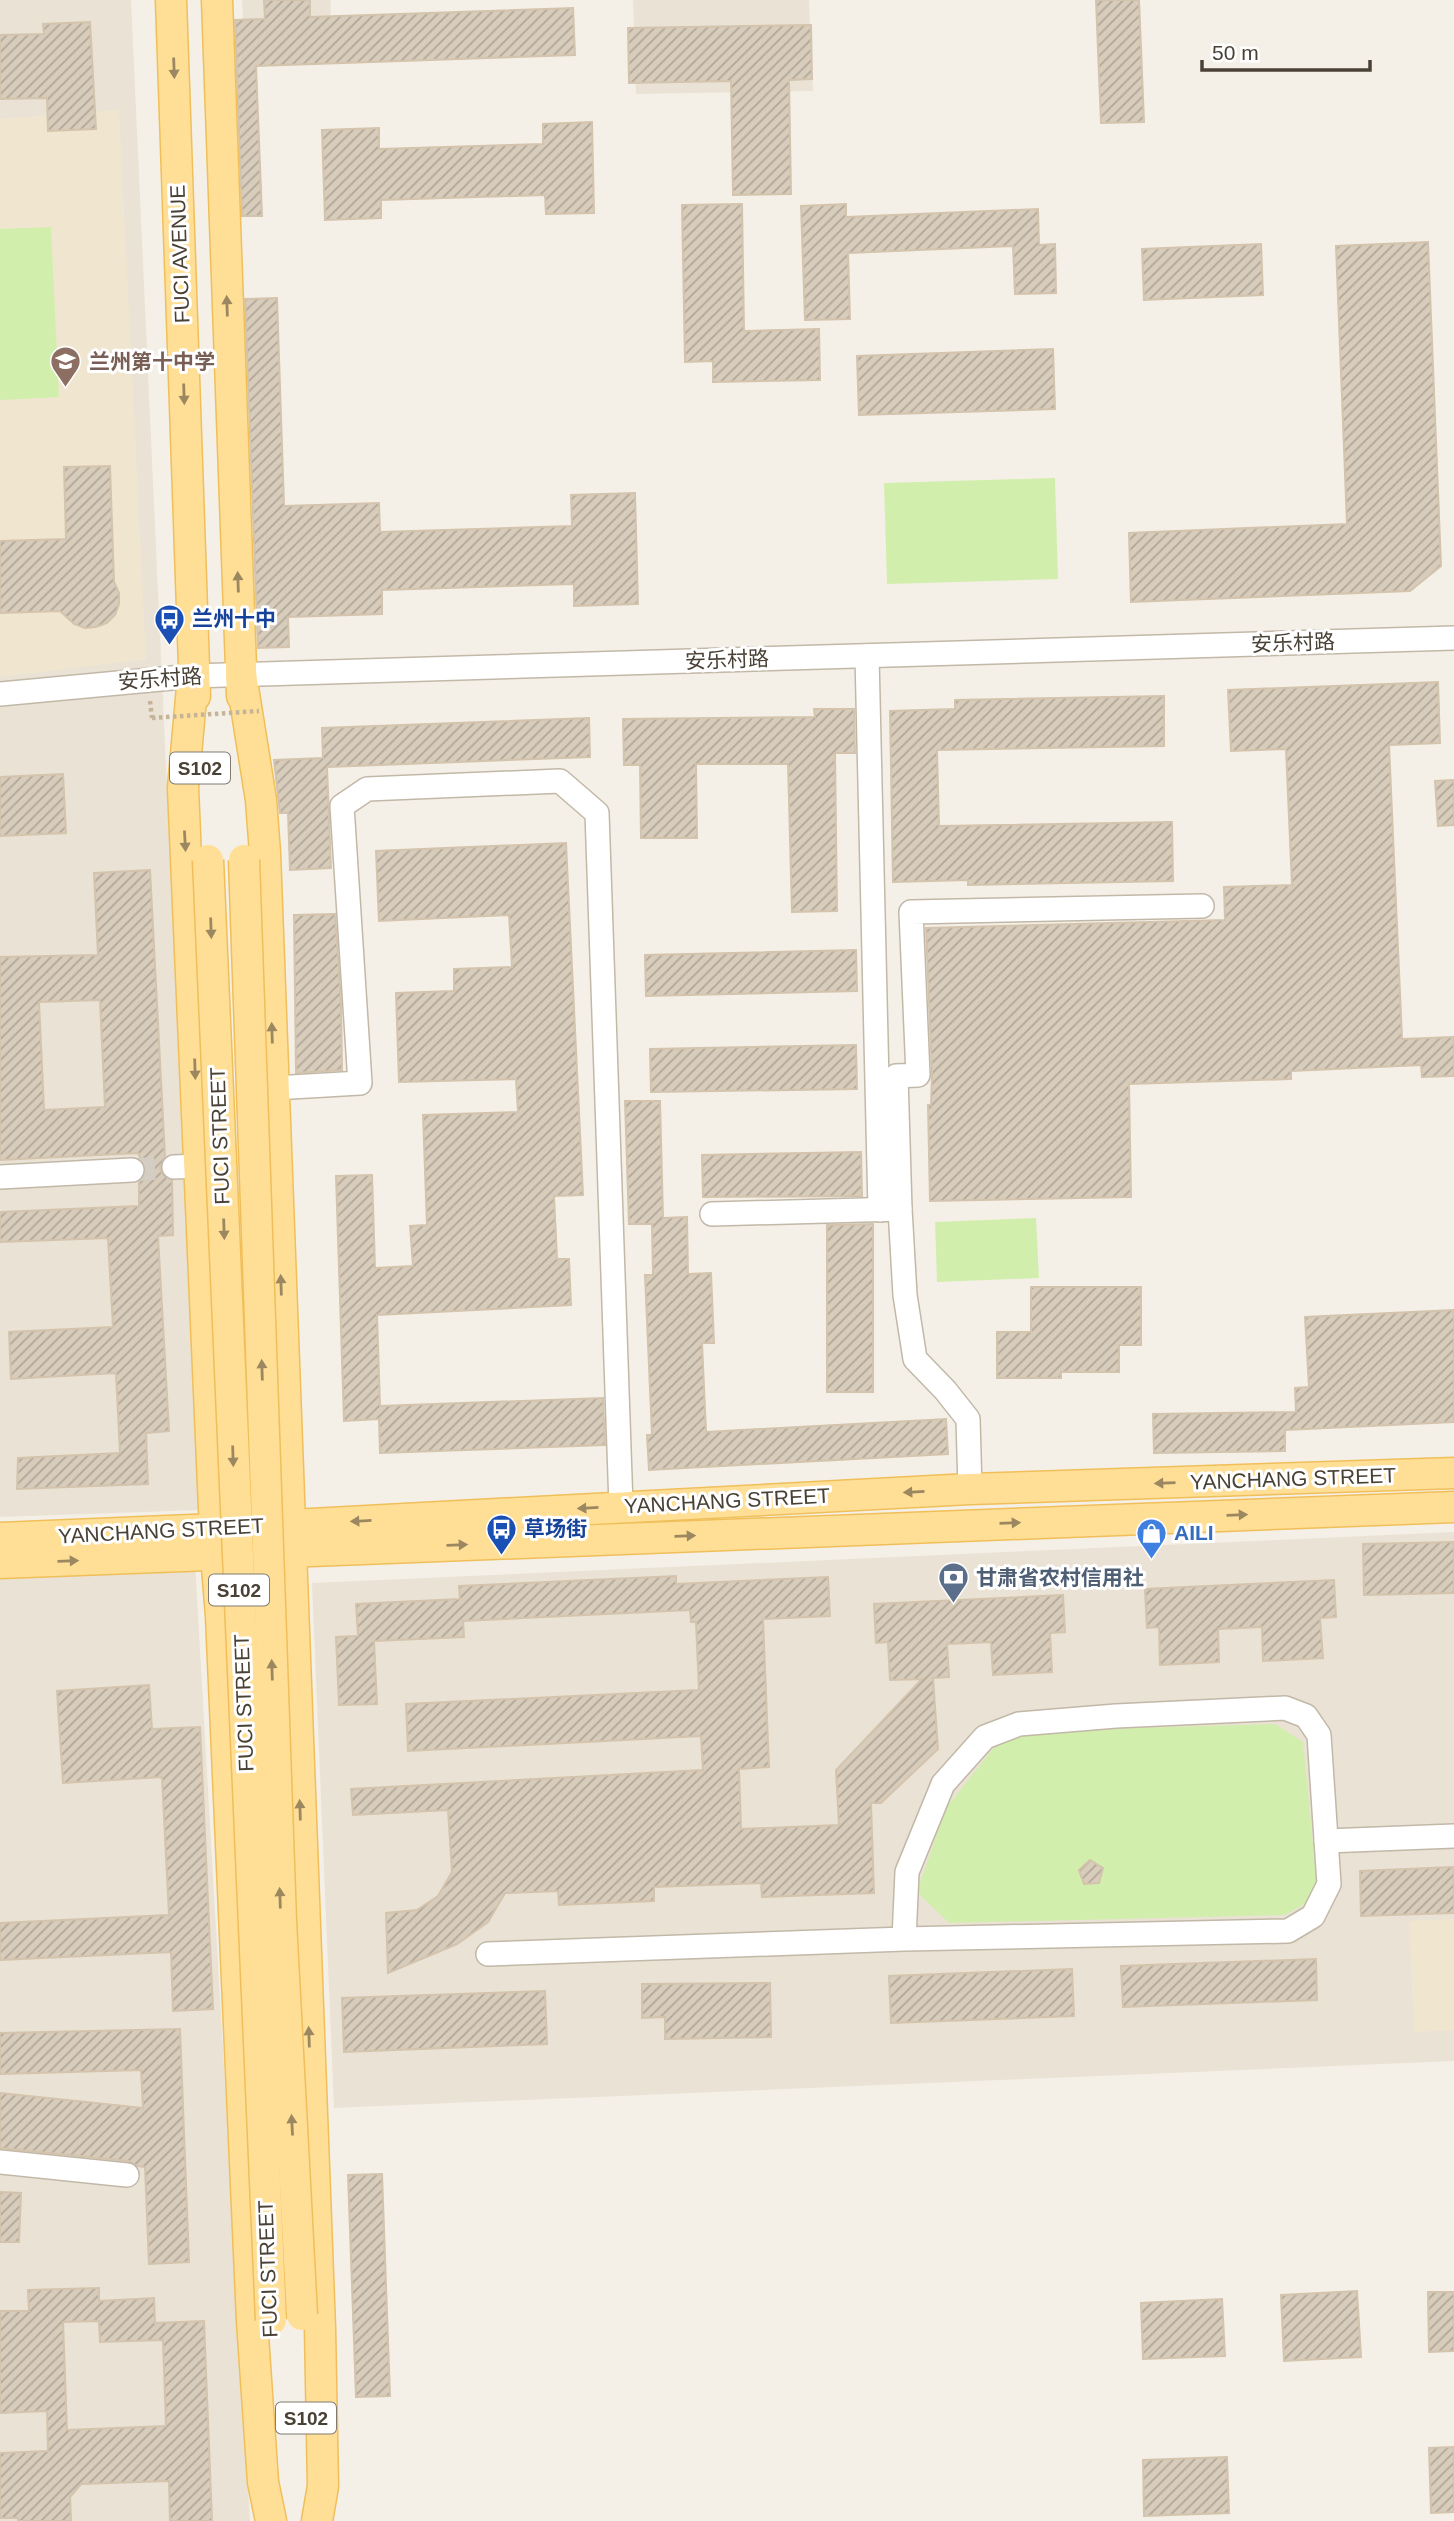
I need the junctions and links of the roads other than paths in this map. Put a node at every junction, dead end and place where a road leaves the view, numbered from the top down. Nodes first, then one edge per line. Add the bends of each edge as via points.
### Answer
1 (171, 0) edge
2 (217, 0) edge
3 (1454, 638) edge
4 (867, 656) junction
5 (241, 675) junction
6 (193, 676) junction
7 (0, 694) edge
8 (1202, 906) dead end
9 (274, 1088) junction
10 (132, 1170) tunnel mouth
11 (0, 1177) edge
12 (890, 1210) junction
13 (712, 1214) dead end
14 (1454, 1473) edge
15 (970, 1489) junction
16 (621, 1506) junction
17 (1454, 1507) edge
18 (0, 1538) edge
19 (290, 1538) junction
20 (216, 1542) junction
21 (0, 1563) edge
22 (1454, 1836) edge
23 (1326, 1841) junction
24 (904, 1939) junction
25 (488, 1954) dead end
26 (0, 2162) edge
27 (127, 2175) dead end
28 (271, 2521) edge
29 (279, 2521) edge
30 (309, 2521) edge
31 (317, 2521) edge

1 -> 6 main road, FUCI AVENUE / S102
5 -> 2 main road, S102
3 - 4 street, 安乐村路
4 - 5 street, 安乐村路
4 - 12 street
5 - 6 street, 安乐村路
9 -> 5 main road via 261,800
30 -> 5 main road, FUCI STREET / S102, bridge via 281,1921
6 - 7 street, 安乐村路
6 -> 20 main road via 183,788 186,1167
6 -> 29 main road, FUCI STREET / S102, bridge via 208,860
8 - 12 street via 911,912 918,1075 895,1076
9 - 16 street via 360,1083 342,806 367,789 560,780 597,813
19 -> 9 main road
10 - 11 street
12 - 13 street
12 - 15 street via 915,1360 968,1419
14 -> 15 main road, YANCHANG STREET
15 -> 16 main road, YANCHANG STREET
16 -> 19 main road, YANCHANG STREET
19 -> 17 main road, YANCHANG STREET
18 - 20 main road, YANCHANG STREET
19 - 20 main road, YANCHANG STREET
31 -> 19 main road via 323,2486 320,2328
21 -> 20 main road, YANCHANG STREET
20 - 28 main road via 252,2321 262,2482
22 - 23 street
23 - 24 street via 1329,1884 1313,1916 1288,1931
23 - 24 street via 1319,1735 1306,1716 1296,1712 1285,1708 1019,1724 985,1737 943,1784 907,1872
24 - 25 street
26 - 27 street

